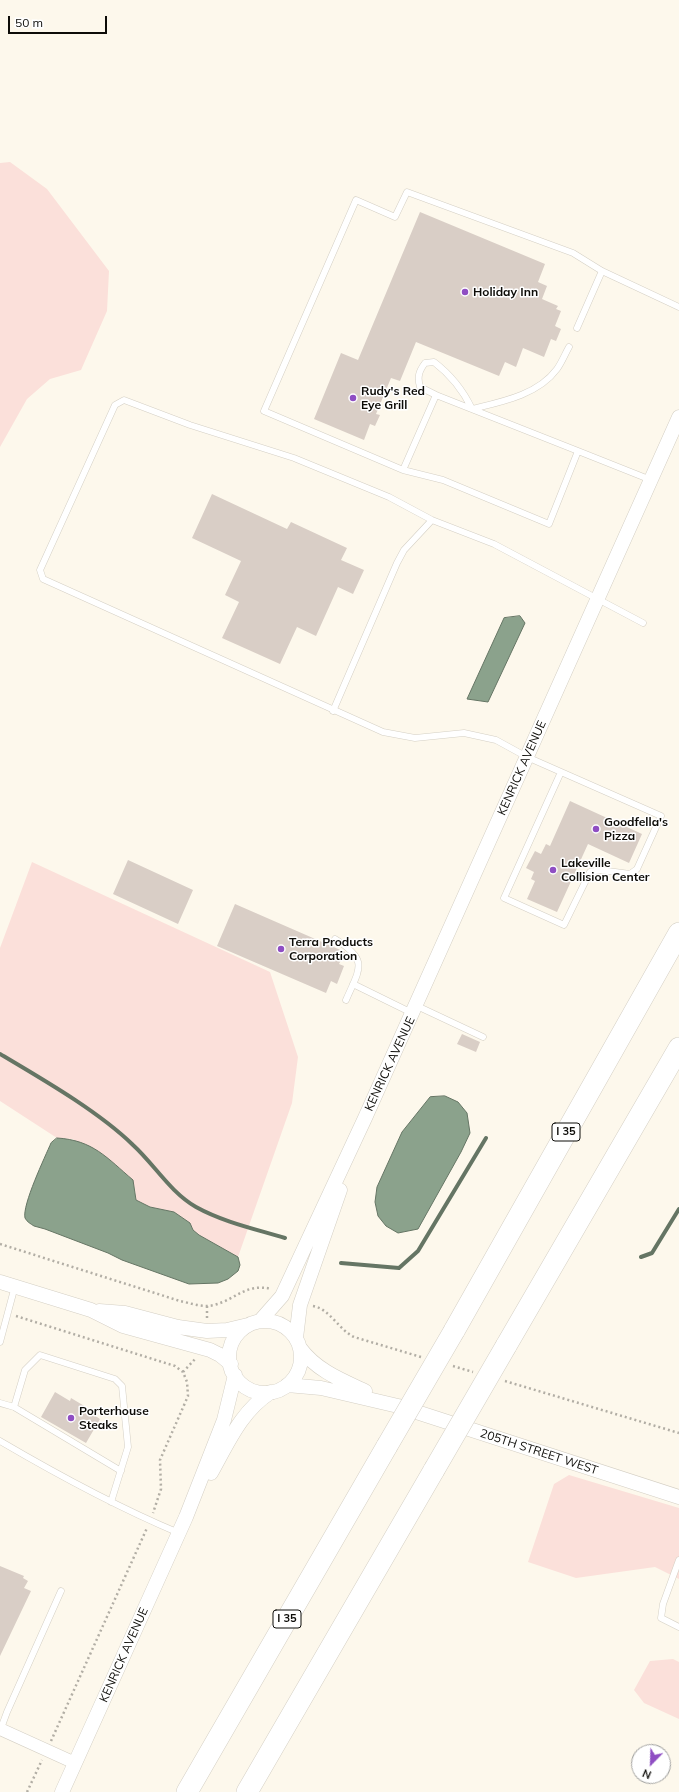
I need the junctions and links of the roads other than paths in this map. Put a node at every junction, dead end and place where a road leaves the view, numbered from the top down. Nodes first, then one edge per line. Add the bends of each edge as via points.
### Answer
1 (602, 271) junction
2 (679, 307) edge
3 (577, 328) dead end
4 (569, 347) dead end
5 (436, 395) junction
6 (472, 409) junction
7 (679, 417) edge
8 (578, 451) junction
9 (404, 470) junction
10 (651, 480) junction
11 (432, 520) junction
12 (598, 598) junction
13 (643, 623) dead end
14 (333, 711) junction
15 (527, 757) junction
16 (561, 772) junction
17 (679, 932) edge
18 (335, 939) dead end
19 (353, 984) junction
20 (346, 1000) dead end
21 (415, 1010) junction
22 (483, 1036) dead end
23 (679, 1048) edge
24 (365, 1118) junction
25 (0, 1282) edge
26 (15, 1286) junction
27 (91, 1310) junction
28 (254, 1323) junction
29 (1, 1333) edge
30 (0, 1342) edge
31 (298, 1343) junction
32 (233, 1369) junction
33 (287, 1385) junction
34 (271, 1392) junction
35 (0, 1403) edge
36 (398, 1406) junction
37 (14, 1407) junction
38 (0, 1441) edge
39 (121, 1471) junction
40 (679, 1497) edge
41 (111, 1502) junction
42 (186, 1517) junction
43 (179, 1533) junction
44 (679, 1560) edge
45 (62, 1592) dead end
46 (679, 1627) edge
47 (0, 1730) edge
48 (75, 1763) junction
49 (62, 1792) edge
50 (187, 1792) edge
51 (247, 1792) edge

1 - 2 lane
1 - 3 lane
1 - 9 lane via 573,253 407,192 395,217 356,200 264,411
4 - 6 lane via 558,368 545,382 505,401
5 - 6 lane
5 - 6 lane via 420,386 417,379 425,363 434,362 447,372 465,394
5 - 9 lane
6 - 8 lane
7 - 10 street, KENRICK AVENUE
8 - 9 lane via 549,524 443,480
8 - 10 lane
10 - 12 street, KENRICK AVENUE
11 - 12 lane via 494,544
11 - 14 lane via 404,550
11 - 14 lane via 389,497 294,458 190,425 124,400 115,405 40,570 43,579
12 - 13 lane
12 - 15 street, KENRICK AVENUE
14 - 15 lane via 383,732 415,738 464,734 496,740
15 - 16 lane
15 - 21 street, KENRICK AVENUE
16 - 16 lane via 661,816 636,869 630,874 600,870 590,872 564,925 504,898
17 - 50 highway, I 35, bridge via 454,1332
18 - 19 lane via 350,948 357,960 360,968
19 - 20 lane
19 - 21 lane
21 - 22 lane
21 - 24 street, KENRICK AVENUE
23 - 51 highway, bridge
24 - 28 street, KENRICK AVENUE via 282,1296
24 - 31 street, KENRICK AVENUE via 300,1305
25 - 26 street
26 - 27 street
26 - 29 lane
27 - 28 street via 125,1313 178,1327 206,1331 227,1330
27 - 32 street via 123,1326 210,1350 220,1355
28 - 31 street via 270,1321 280,1324 289,1330
28 - 32 street via 240,1331 234,1339 230,1348
29 - 30 lane
31 - 33 street via 301,1358 299,1368
31 - 36 street, 205TH STREET WEST via 309,1358 327,1374
32 - 34 street via 245,1386 255,1391
32 - 42 street, KENRICK AVENUE via 231,1397 224,1420
33 - 34 street
33 - 36 street, 205TH STREET WEST via 320,1388
34 - 42 street, KENRICK AVENUE via 242,1418
35 - 37 lane
36 - 40 street, 205TH STREET WEST
37 - 39 lane
37 - 39 lane via 25,1370 40,1355 115,1379 122,1386 128,1447
38 - 41 lane
39 - 41 lane
41 - 43 lane
42 - 43 street, KENRICK AVENUE
43 - 48 street, KENRICK AVENUE
44 - 46 lane via 660,1618
45 - 47 lane
47 - 48 street
48 - 49 street, KENRICK AVENUE

